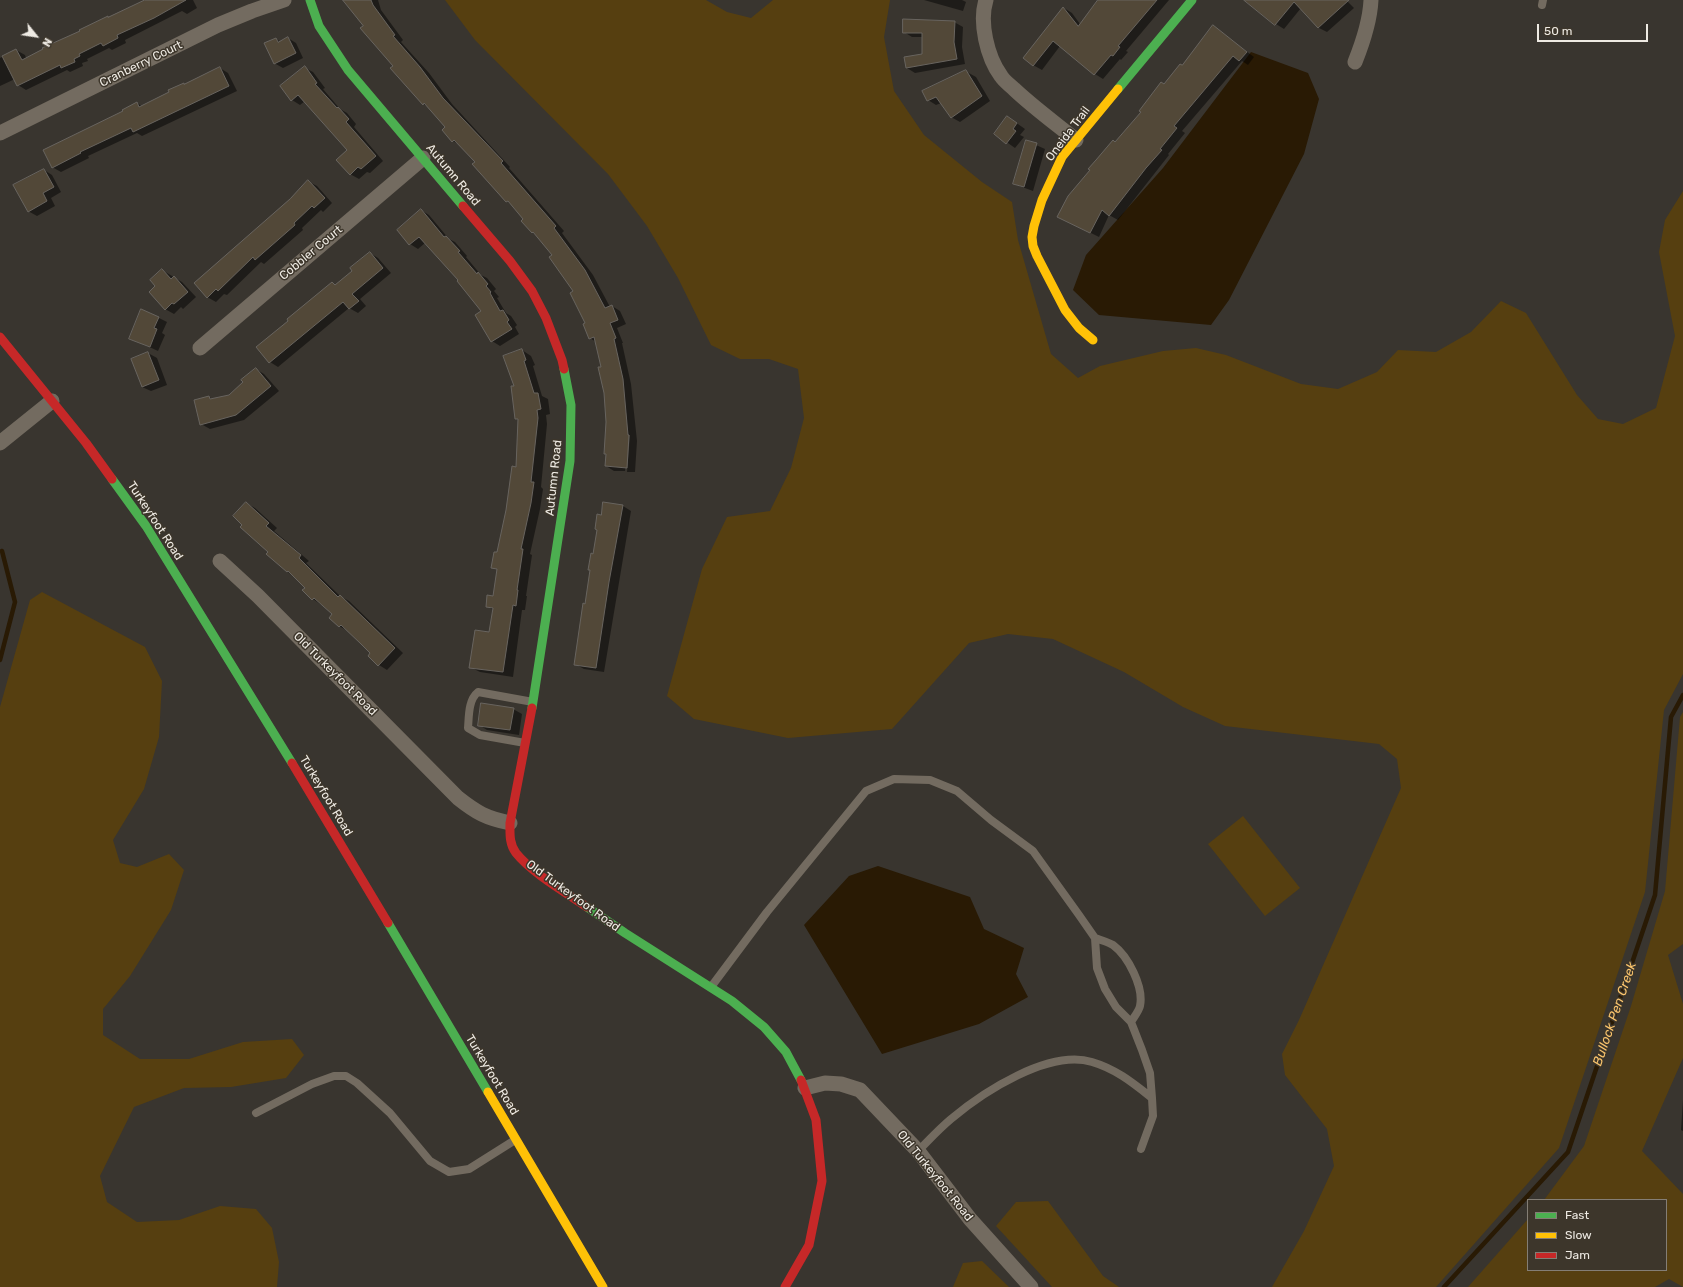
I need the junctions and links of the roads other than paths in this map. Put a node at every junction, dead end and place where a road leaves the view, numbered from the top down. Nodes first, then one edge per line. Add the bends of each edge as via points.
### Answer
1 (284, 0) edge
2 (310, 0) edge
3 (986, 0) edge
4 (1192, 0) edge
5 (1371, 0) edge
6 (1355, 62) dead end
7 (0, 133) edge
8 (1076, 140) junction
9 (423, 158) junction
10 (0, 337) edge
11 (1093, 340) dead end
12 (200, 348) dead end
13 (52, 402) junction
14 (0, 444) edge
15 (220, 561) dead end
16 (534, 703) junction
17 (526, 744) junction
18 (510, 823) junction
19 (1095, 938) junction
20 (710, 988) junction
21 (1131, 1022) junction
22 (805, 1088) junction
23 (1152, 1098) junction
24 (256, 1113) dead end
25 (516, 1140) junction
26 (1141, 1149) dead end
27 (918, 1151) junction
28 (603, 1287) edge
29 (785, 1287) edge
30 (1031, 1287) edge

1 - 7 street, Cranberry Court via 218,25
2 - 9 street, Autumn Road via 319,26 348,70
3 - 8 street via 983,29 990,53 1001,76
4 - 8 street, Oneida Trail
5 - 6 street via 1364,40
8 - 11 street, Oneida Trail via 1054,172 1037,213 1032,245 1067,315 1077,328
9 - 12 street, Cobbler Court
9 - 16 street, Autumn Road via 510,261 532,291 546,318 562,360 571,405 570,461
10 - 13 street, Turkeyfoot Road
13 - 14 street
13 - 25 street, Turkeyfoot Road via 146,526 345,850
15 - 18 street, Old Turkeyfoot Road via 258,596 458,798 492,820
16 - 17 street, Autumn Road
16 - 17 lane via 478,692 474,695 470,708 468,728 480,735
17 - 18 street, Autumn Road
18 - 20 street, Old Turkeyfoot Road via 510,839 515,852 538,873
19 - 20 lane via 1033,851 957,791 930,780 894,779 866,791 767,912
19 - 21 lane via 1097,968 1105,989 1116,1007
19 - 21 lane via 1112,945 1136,976 1141,992 1140,1007
20 - 22 street, Old Turkeyfoot Road via 732,1001 764,1027 786,1052
21 - 23 lane via 1150,1074
22 - 27 street, Old Turkeyfoot Road via 836,1083 860,1090
22 - 29 street, Old Turkeyfoot Road via 816,1120 822,1181 809,1245
23 - 26 lane via 1153,1116
23 - 27 lane via 1125,1076 1092,1062 1067,1059 1044,1065 998,1085 951,1119
24 - 25 lane via 312,1084 334,1076 346,1076 390,1112 430,1161 449,1172 469,1169
25 - 28 street, Turkeyfoot Road
27 - 30 street, Old Turkeyfoot Road via 970,1219

